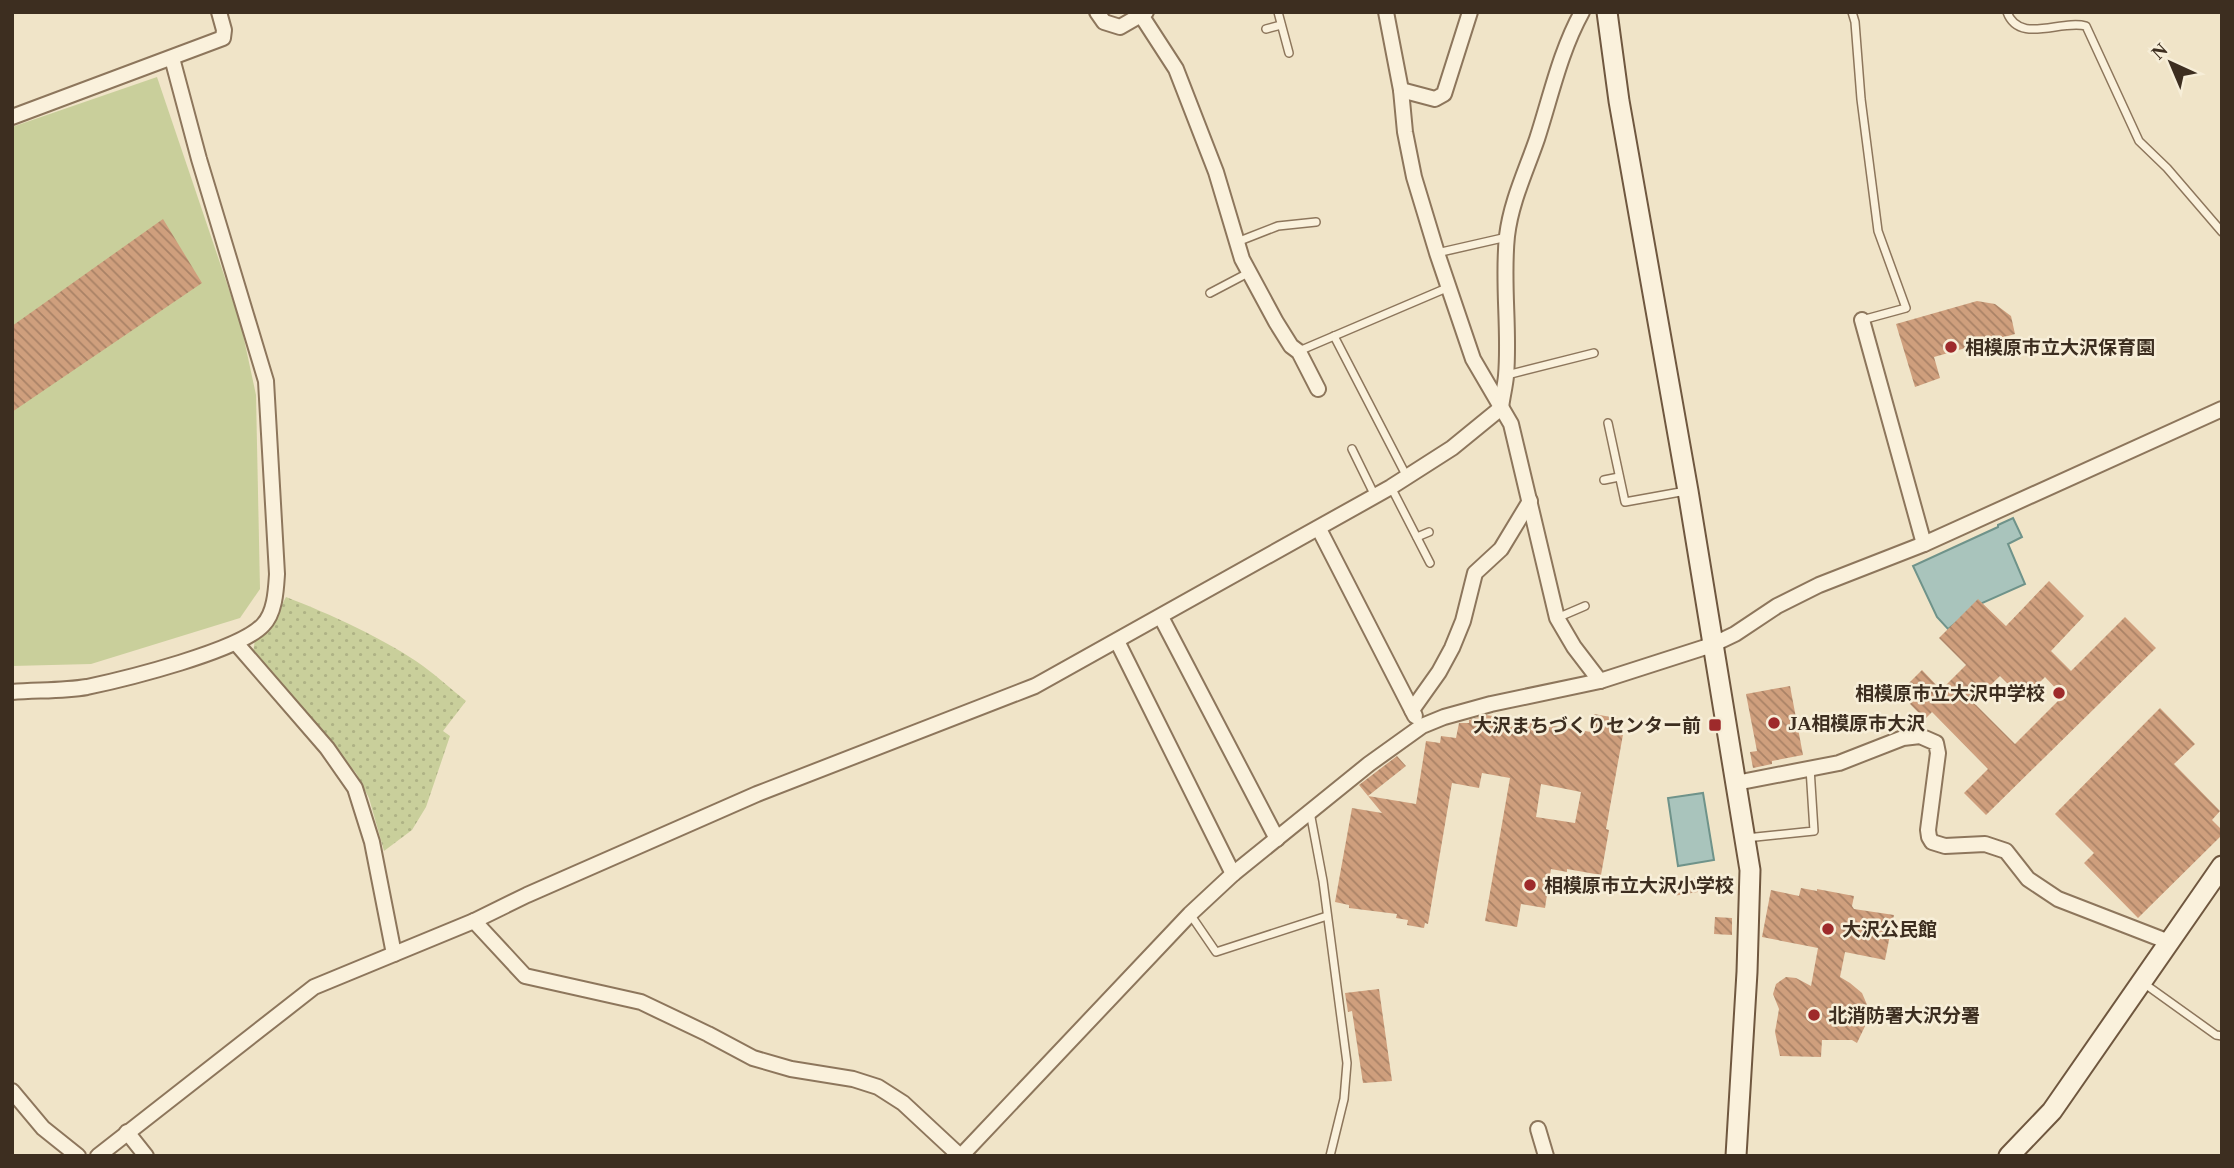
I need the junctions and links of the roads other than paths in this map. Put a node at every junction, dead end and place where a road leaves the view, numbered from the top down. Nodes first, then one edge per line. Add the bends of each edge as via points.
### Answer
1 (219, 12) edge
2 (1097, 12) edge
3 (1278, 12) edge
4 (1386, 12) edge
5 (1469, 12) edge
6 (1582, 12) edge
7 (1607, 12) edge
8 (1852, 12) edge
9 (2007, 12) edge
10 (1144, 14) edge
11 (1281, 25) junction
12 (1266, 29) dead end
13 (1289, 53) dead end
14 (172, 58) junction
15 (1401, 90) junction
16 (12, 117) edge
17 (1316, 222) dead end
18 (2222, 232) edge
19 (1507, 237) junction
20 (1237, 242) junction
21 (1437, 253) junction
22 (1248, 273) junction
23 (1449, 287) junction
24 (1210, 293) dead end
25 (1862, 320) joint
26 (1334, 336) junction
27 (1299, 352) junction
28 (1594, 353) dead end
29 (1506, 376) junction
30 (1318, 389) dead end
31 (1501, 408) junction
32 (2222, 409) edge
33 (1608, 423) dead end
34 (1352, 449) dead end
35 (1407, 477) junction
36 (1619, 477) junction
37 (1604, 480) dead end
38 (1391, 487) junction
39 (1688, 491) junction
40 (1375, 496) junction
41 (1530, 500) junction
42 (1319, 529) junction
43 (1429, 532) dead end
44 (1417, 537) junction
45 (1924, 544) junction
46 (1430, 563) dead end
47 (1585, 606) dead end
48 (1161, 617) junction
49 (1557, 618) junction
50 (1117, 641) junction
51 (236, 643) junction
52 (1712, 645) junction
53 (1600, 681) junction
54 (12, 692) edge
55 (1412, 710) junction
56 (1422, 726) junction
57 (1810, 768) junction
58 (1736, 783) junction
59 (1310, 812) junction
60 (1746, 838) junction
61 (1277, 839) junction
62 (2222, 866) edge
63 (1233, 874) junction
64 (1190, 915) junction
65 (1327, 916) junction
66 (474, 921) junction
67 (2169, 942) junction
68 (394, 954) junction
69 (2141, 982) junction
70 (2222, 1036) edge
71 (12, 1091) edge
72 (1538, 1129) dead end
73 (127, 1132) junction
74 (965, 1154) edge
75 (78, 1156) edge
76 (98, 1156) edge
77 (146, 1156) edge
78 (1330, 1156) edge
79 (1546, 1156) edge
80 (1736, 1156) edge
81 (2009, 1156) edge

1 - 14 street via 223,38
2 - 10 street via 1104,22 1120,27
3 - 11 lane
4 - 15 street
5 - 15 street via 1442,96 1435,99
6 - 19 street via 1556,72
7 - 39 street
8 - 25 lane via 1878,231 1906,307
9 - 18 lane via 2010,20 2025,30 2086,26 2139,141
10 - 20 street via 1176,69
11 - 12 lane
11 - 13 lane
14 - 16 street
14 - 51 street via 266,381 276,588 263,625
15 - 21 street via 1414,177
17 - 20 lane via 1278,226
19 - 21 lane
19 - 29 street
20 - 22 street
21 - 23 street
22 - 24 lane
22 - 27 street
23 - 26 lane
23 - 31 street via 1473,359
25 - 45 street
26 - 27 lane
26 - 35 lane
27 - 30 street
28 - 29 lane
29 - 31 street
31 - 35 street
31 - 41 street via 1511,424
32 - 45 street
33 - 36 lane
34 - 40 lane
35 - 38 street
36 - 37 lane
36 - 39 lane via 1625,502
38 - 40 street
38 - 44 lane
39 - 52 street
40 - 42 street
41 - 49 street
41 - 55 street via 1501,549 1475,573 1452,648
42 - 48 street
42 - 55 street
43 - 44 lane
44 - 46 lane
45 - 52 street via 1819,585
47 - 49 lane
48 - 50 street
48 - 61 street
49 - 53 street
50 - 63 street
50 - 66 street via 1035,687 757,794
51 - 54 street via 161,669 85,687
51 - 68 street via 327,748 355,788 372,842
52 - 53 street
52 - 58 street
53 - 56 street via 1491,704
55 - 56 street
56 - 59 street
57 - 58 street
57 - 60 lane via 1814,831
57 - 67 street via 1839,763 1903,738 1928,738 1936,743 1938,753 1928,830 1932,842 1945,846 1985,844 2006,851 2028,880 2058,900
58 - 60 street
59 - 61 street
59 - 65 lane
60 - 80 street via 1748,960
61 - 63 street
62 - 67 street
63 - 64 street
64 - 65 lane via 1216,952
64 - 74 street
65 - 78 lane via 1347,1063 1344,1099
66 - 68 street
66 - 74 street via 525,976 640,1002 753,1058 878,1087
67 - 69 street
68 - 73 street via 314,987
69 - 70 lane
69 - 81 street via 2052,1111
71 - 75 street via 43,1128
72 - 79 street
73 - 76 street
73 - 77 street

